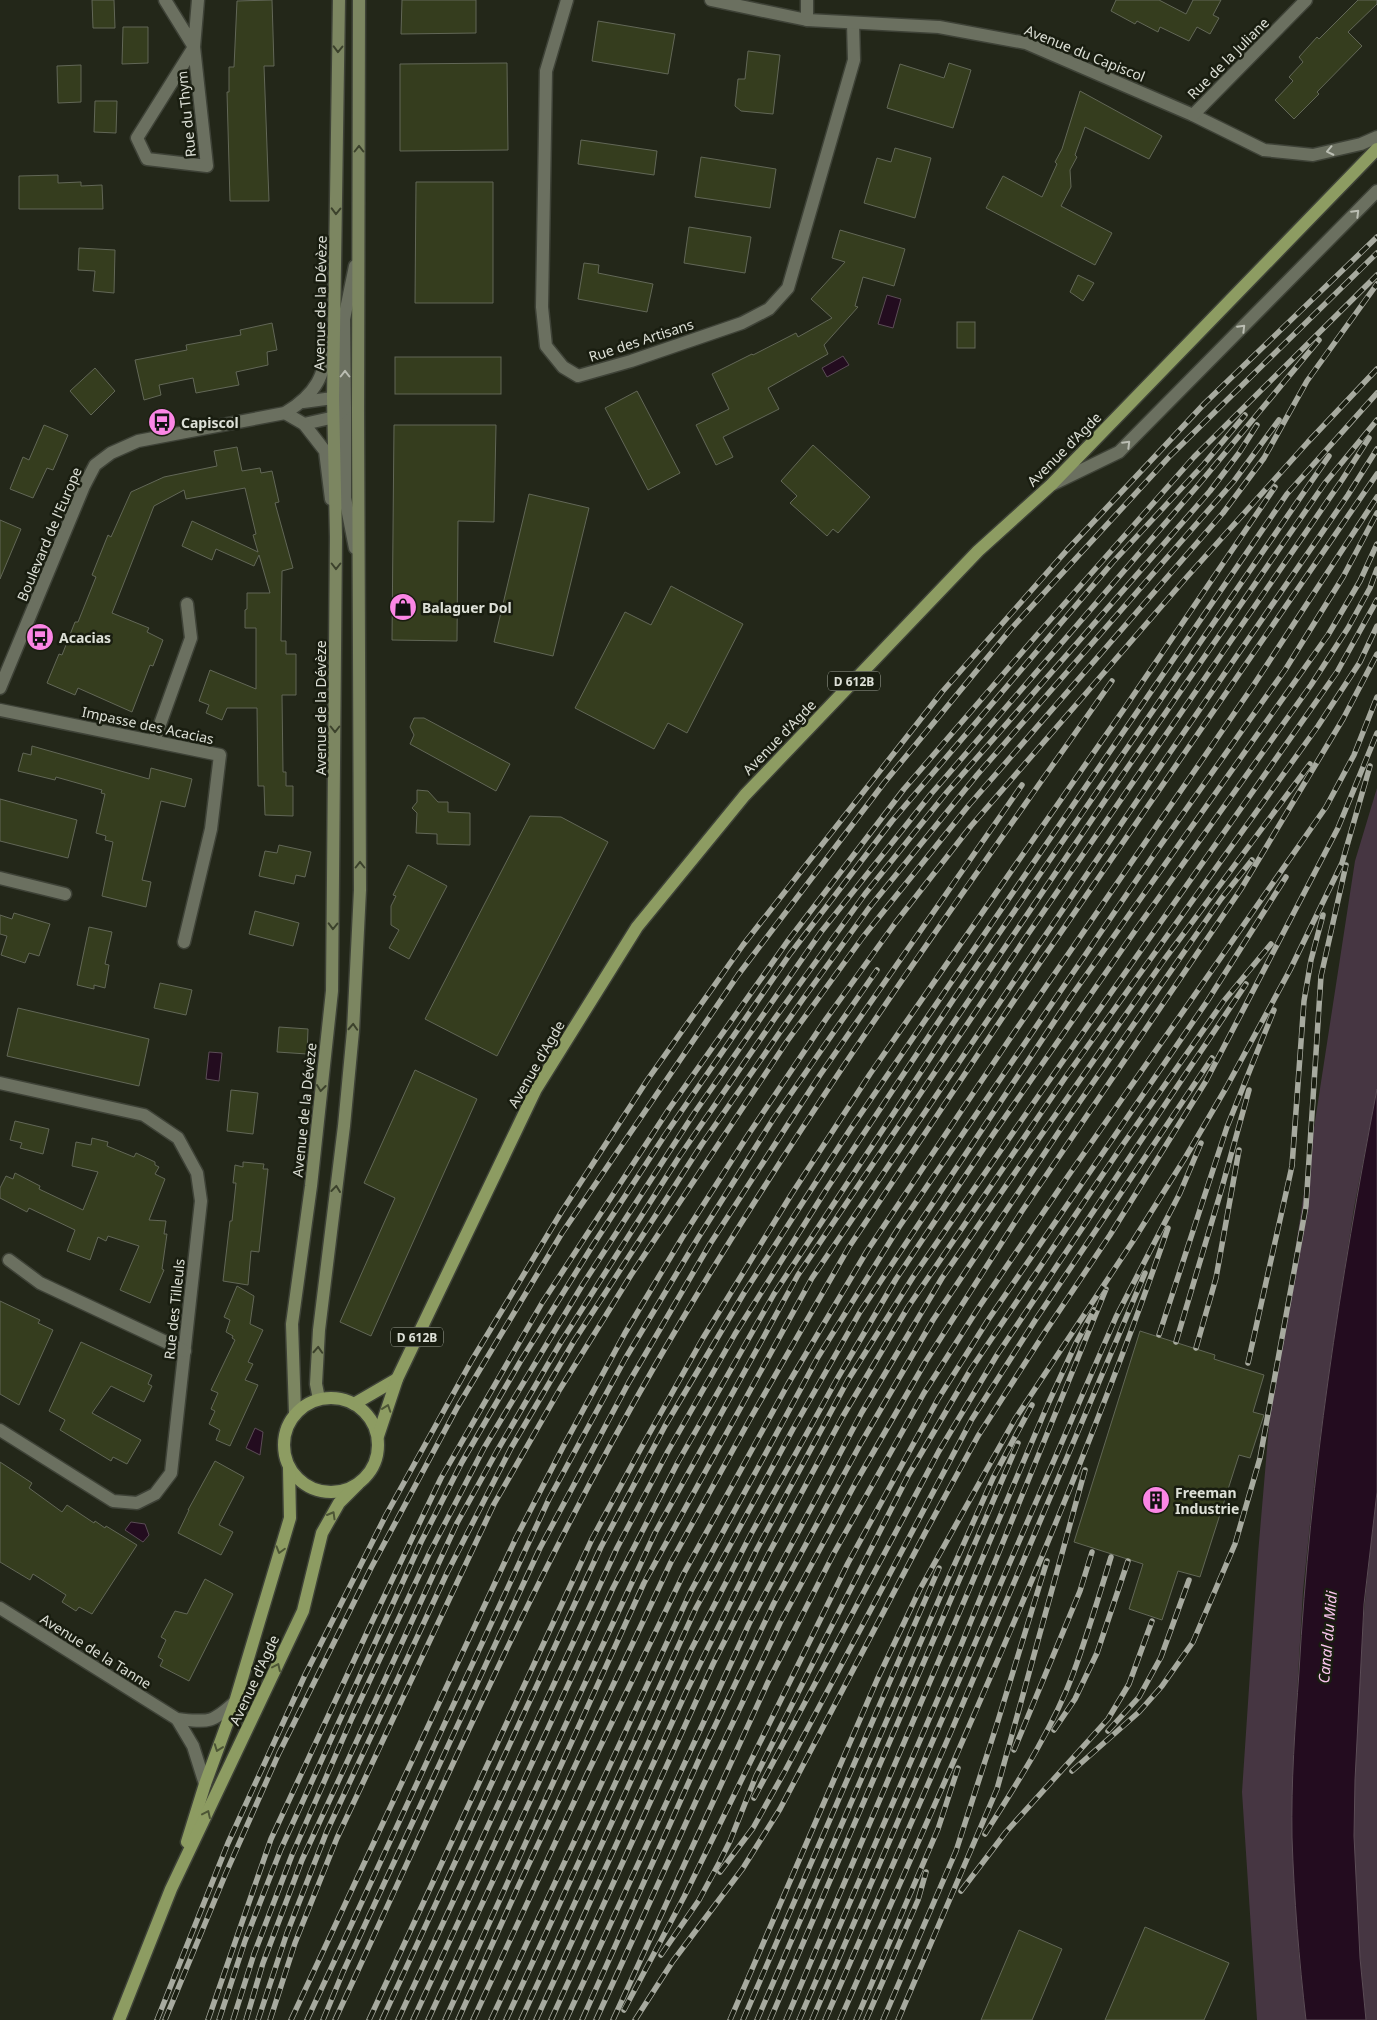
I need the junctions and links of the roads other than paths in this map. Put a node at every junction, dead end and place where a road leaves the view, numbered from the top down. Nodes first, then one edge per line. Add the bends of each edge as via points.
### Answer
1 (165, 0) edge
2 (198, 0) edge
3 (339, 0) edge
4 (359, 0) edge
5 (567, 0) edge
6 (711, 0) edge
7 (807, 0) edge
8 (1306, 0) edge
9 (807, 20) junction
10 (853, 22) junction
11 (194, 47) junction
12 (1193, 115) junction
13 (1377, 138) edge
14 (1377, 149) edge
15 (1377, 191) edge
16 (358, 250) junction
17 (334, 325) junction
18 (333, 398) junction
19 (303, 402) junction
20 (345, 408) junction
21 (285, 413) junction
22 (335, 417) junction
23 (304, 424) junction
24 (1051, 485) junction
25 (336, 537) junction
26 (359, 565) junction
27 (187, 604) dead end
28 (0, 688) edge
29 (0, 710) edge
30 (154, 741) junction
31 (0, 878) edge
32 (65, 894) dead end
33 (184, 942) dead end
34 (0, 1083) edge
35 (9, 1260) dead end
36 (184, 1351) junction
37 (397, 1379) junction
38 (319, 1399) junction
39 (354, 1404) junction
40 (295, 1413) junction
41 (0, 1430) edge
42 (378, 1436) junction
43 (289, 1468) junction
44 (358, 1484) junction
45 (0, 1608) edge
46 (235, 1702) junction
47 (177, 1719) junction
48 (205, 1784) junction
49 (171, 1889) junction
50 (119, 2020) edge

1 - 11 street, Rue du Thym
2 - 11 street
3 -> 17 main road, Avenue de la Dévèze
16 -> 4 main road
5 - 10 street, Rue des Artisans via 546,71 542,307 546,346 563,367 578,376 742,323 769,309 788,288 854,60
6 - 9 street, Avenue du Capiscol
7 - 9 street
8 - 12 street, Rue de la Juliane
9 - 10 street, Avenue du Capiscol
10 - 12 street, Avenue du Capiscol via 939,27 1026,42
11 - 11 street, Rue du Thym via 137,138 147,159 207,166
13 -> 12 street, Avenue du Capiscol via 1313,155 1264,150
14 - 24 main road, Avenue d'Agde / D 612B
24 -> 15 street via 1119,452
20 -> 16 street via 344,319
16 - 26 main road
17 - 18 main road, Avenue de la Dévèze
17 - 19 street, Boulevard de l'Europe via 324,372
18 - 19 street, Boulevard de l'Europe
18 - 20 street
18 - 22 main road, Avenue de la Dévèze
19 - 21 street, Boulevard de l'Europe
20 - 22 street
20 - 26 street via 345,498
21 - 23 street
21 - 28 street, Boulevard de l'Europe via 138,440 111,453 96,465 84,486
22 - 23 street
22 - 25 main road, Avenue de la Dévèze
23 - 25 street via 324,451
24 - 37 main road, Avenue d'Agde / D 612B via 978,551 745,795 637,927 536,1088
25 -> 40 main road, Avenue de la Dévèze via 332,991 292,1324
38 -> 26 main road via 316,1384 319,1330 354,1022 360,890
27 - 30 street via 191,638
29 - 30 street, Impasse des Acacias
30 - 33 street, Impasse des Acacias via 220,755 211,829
31 - 32 street
34 - 36 street, Rue des Tilleuls via 144,1115 178,1138 197,1172 202,1201
35 - 36 street via 40,1283
36 - 41 street, Rue des Tilleuls via 171,1474 155,1494 137,1503 113,1501
37 - 39 main road
42 -> 37 main road, Avenue d'Agde / D 612B
38 - 39 main road via 331,1397
38 - 40 main road
39 - 42 main road via 366,1412
40 - 43 main road via 283,1439
42 - 44 main road via 375,1463
43 - 44 main road via 312,1489 343,1491
43 -> 46 main road, Avenue d'Agde via 290,1518
49 -> 44 main road, Avenue d'Agde via 302,1611 322,1534 339,1504
45 - 47 street, Avenue de la Tanne
46 - 47 street, Avenue de la Tanne via 213,1720
46 -> 48 main road, Avenue d'Agde
47 - 48 street, Avenue de la Tanne via 193,1746
48 - 49 main road, Avenue d'Agde
49 - 50 main road, Avenue d'Agde

